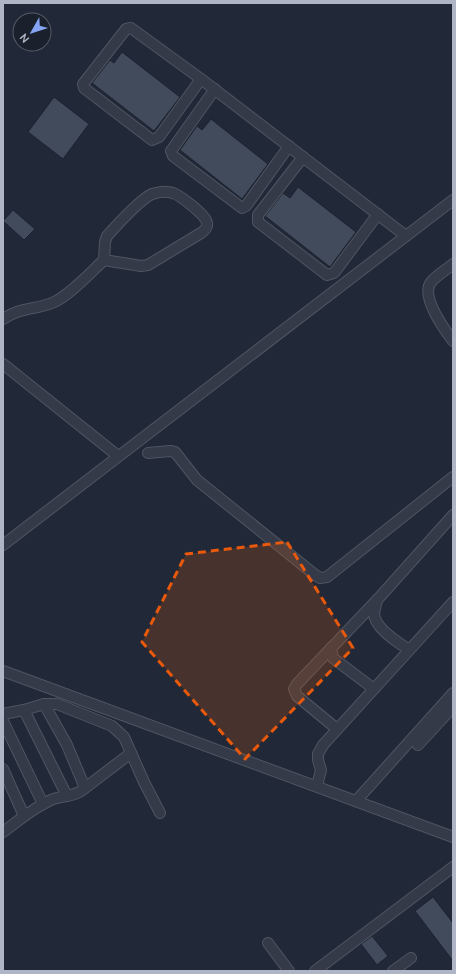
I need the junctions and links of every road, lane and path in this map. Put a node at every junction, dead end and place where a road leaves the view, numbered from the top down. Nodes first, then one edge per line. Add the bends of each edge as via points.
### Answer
1 (202, 79) junction
2 (215, 89) junction
3 (289, 146) junction
4 (303, 157) junction
5 (453, 200) edge
6 (378, 214) junction
7 (406, 236) junction
8 (104, 260) junction
9 (453, 264) edge
10 (3, 319) edge
11 (453, 341) edge
12 (3, 364) edge
13 (148, 453) dead end
14 (118, 456) junction
15 (453, 477) edge
16 (453, 515) edge
17 (3, 545) edge
18 (378, 599) junction
19 (453, 602) edge
20 (331, 648) junction
21 (409, 650) junction
22 (3, 671) edge
23 (374, 689) junction
24 (453, 694) edge
25 (44, 704) junction
26 (453, 707) edge
27 (24, 710) junction
28 (3, 714) edge
29 (3, 721) edge
30 (337, 729) junction
31 (418, 745) dead end
32 (131, 753) junction
33 (3, 770) edge
34 (317, 786) junction
35 (85, 788) junction
36 (67, 796) junction
37 (356, 801) junction
38 (43, 804) junction
39 (160, 813) dead end
40 (24, 816) junction
41 (5, 827) edge
42 (453, 837) edge
43 (453, 867) edge
44 (268, 943) dead end
45 (411, 958) dead end
46 (289, 971) edge
47 (315, 971) edge
48 (393, 971) edge

1 - 1 street via 128,28 83,86 152,140 159,137
1 - 2 street
2 - 3 street
2 - 3 street via 171,151 173,156 242,208
3 - 4 street
4 - 6 street
4 - 6 street via 258,215 258,222 327,275 334,273
5 - 7 street
6 - 7 street
7 - 14 street
8 - 8 street via 148,265 201,233 208,225 207,221 202,214 173,193 152,194 107,236
8 - 10 street via 57,301 20,310
9 - 11 street via 431,282 428,293 428,299
12 - 14 street
13 - 15 street via 175,452 197,480 320,578 327,577
14 - 17 street
16 - 18 street
18 - 20 street
18 - 21 street via 374,614 376,622
19 - 21 street
20 - 23 street via 333,658
20 - 30 street via 294,689 296,696
21 - 23 street
22 - 34 street
23 - 30 street
24 - 37 street
25 - 27 street
25 - 32 street via 64,706 112,726 124,737
25 - 35 street via 67,745
26 - 31 street
27 - 28 street
27 - 36 street
29 - 38 street
30 - 34 street via 318,754 321,770
32 - 35 street
32 - 39 street
33 - 40 street
34 - 37 street
35 - 36 street
36 - 38 street
37 - 42 street
38 - 40 street
40 - 41 street
43 - 47 street
44 - 46 street
45 - 48 street

